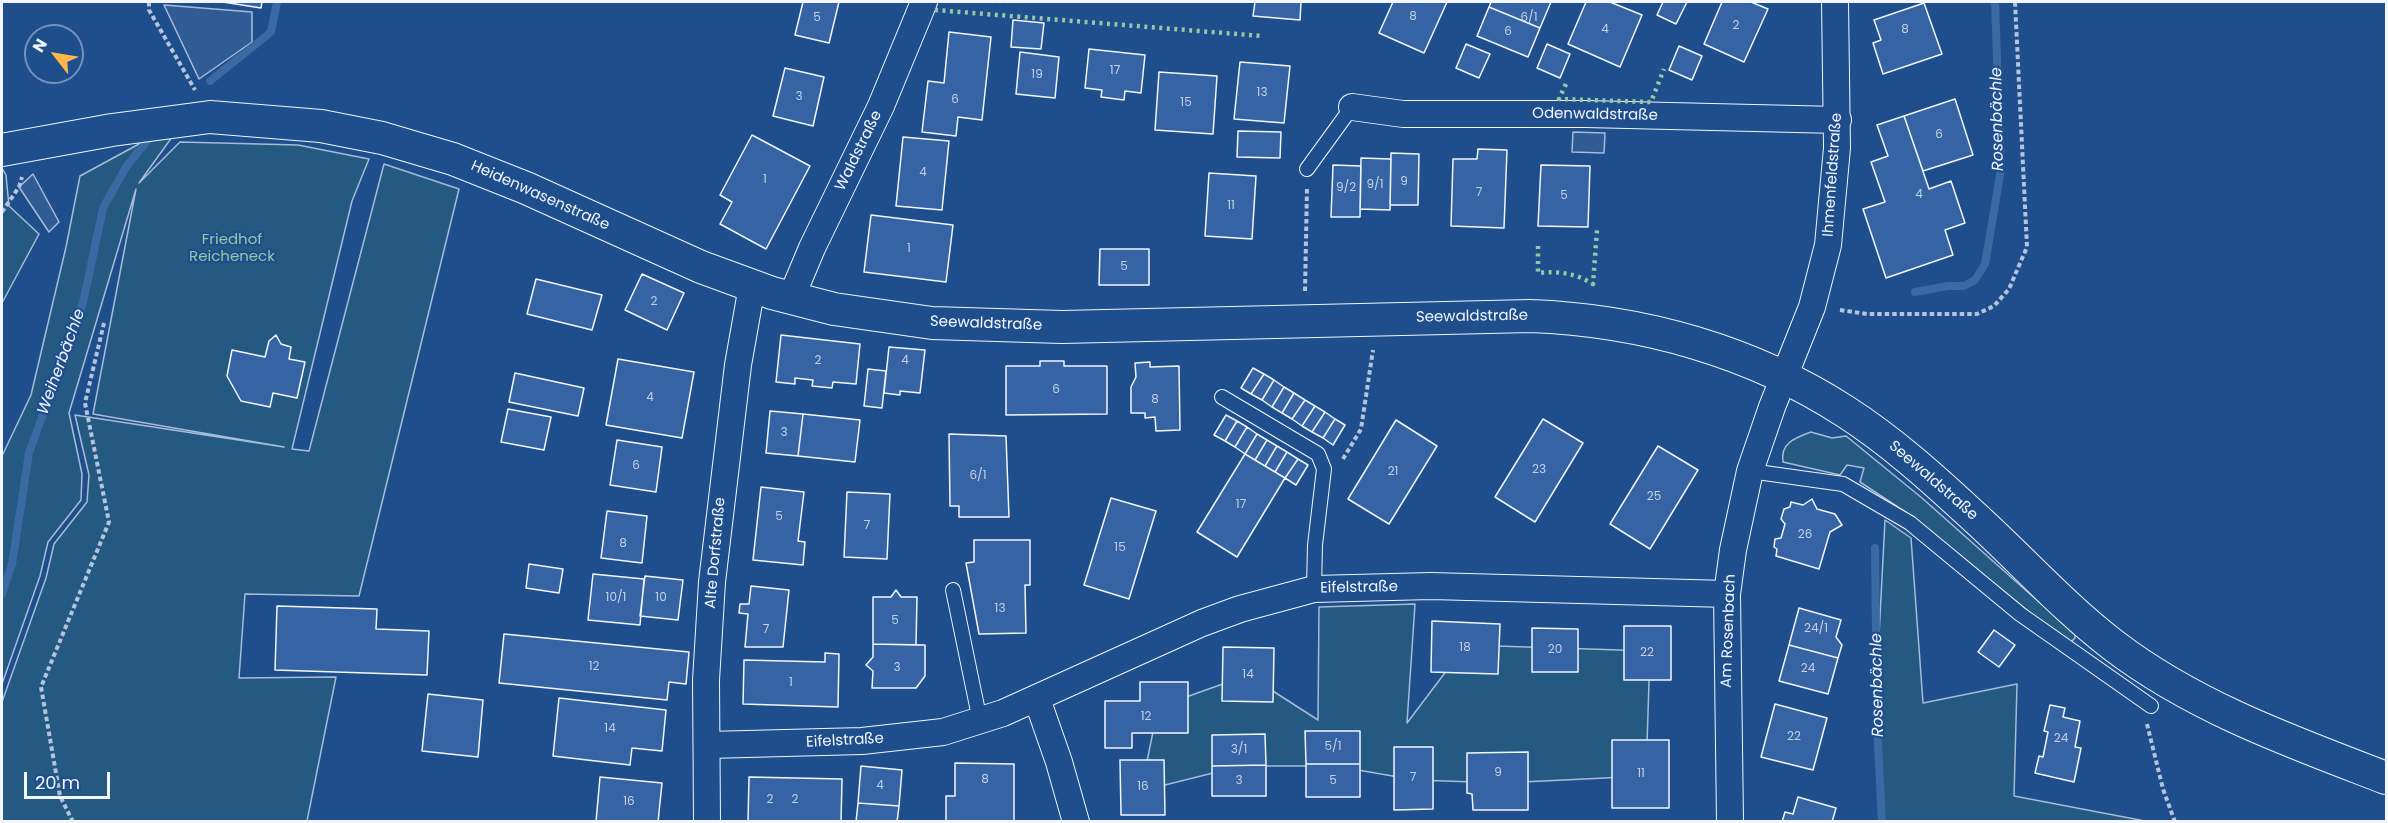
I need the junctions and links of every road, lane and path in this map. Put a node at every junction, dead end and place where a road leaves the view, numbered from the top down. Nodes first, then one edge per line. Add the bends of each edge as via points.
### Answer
1 (149, 2) edge
2 (924, 2) edge
3 (1835, 2) edge
4 (2015, 2) edge
5 (1352, 107) joint
6 (210, 117) junction
7 (1838, 120) junction
8 (2, 150) edge
9 (1307, 169) joint
10 (752, 286) junction
11 (791, 298) junction
12 (1812, 307) junction
13 (1375, 319) junction
14 (1304, 321) junction
15 (104, 323) dead end
16 (1784, 377) junction
17 (1222, 397) dead end
18 (1324, 469) junction
19 (1750, 471) junction
20 (1314, 589) junction
21 (953, 590) dead end
22 (1727, 594) junction
23 (2087, 643) junction
24 (1037, 699) junction
25 (2151, 706) joint
26 (980, 721) junction
27 (708, 745) junction
28 (2386, 778) edge
29 (73, 822) edge
30 (707, 822) edge
31 (1077, 822) edge
32 (1730, 822) edge
33 (2175, 822) edge

1 - 6 path via 149,10
2 - 11 street, Waldstraße via 881,106
3 - 7 street, Ihmenfeldstraße
4 - 12 path via 2027,247 2009,290 1994,306 1977,314 1867,314
5 - 7 street, Odenwaldstraße via 1403,114
5 - 9 lane
6 - 8 street, Heidenwasenstraße
6 - 10 street, Heidenwasenstraße via 321,126 394,141 489,172
7 - 12 street, Ihmenfeldstraße via 1833,210
9 - 14 path
10 - 11 street, Seewaldstraße
10 - 27 street, Alte Dorfstraße via 736,376 711,582 706,680
11 - 14 street, Seewaldstraße via 883,317 968,325 1062,327
12 - 16 street, Ihmenfeldstraße
13 - 14 street, Seewaldstraße
13 - 16 street, Seewaldstraße via 1530,316 1603,322 1688,341
13 - 18 path via 1361,429 1342,461
15 - 29 path via 85,403 109,522 41,687 60,796
16 - 19 street, Am Rosenbach
16 - 23 street, Seewaldstraße via 1845,411 1901,452 1969,512
17 - 18 lane via 1318,454
18 - 20 lane via 1314,545
19 - 22 street, Am Rosenbach
19 - 23 lane via 1843,484 1910,523 2020,614
20 - 22 street, Eifelstraße via 1431,586
20 - 24 street, Eifelstraße via 1202,623
21 - 26 lane
22 - 32 street, Am Rosenbach
23 - 25 lane
23 - 28 street, Seewaldstraße via 2139,663 2193,696 2270,732
24 - 26 street, Eifelstraße
24 - 31 street
25 - 33 path via 2146,721
26 - 27 street, Eifelstraße via 943,732 862,741
27 - 30 street, Alte Dorfstraße

